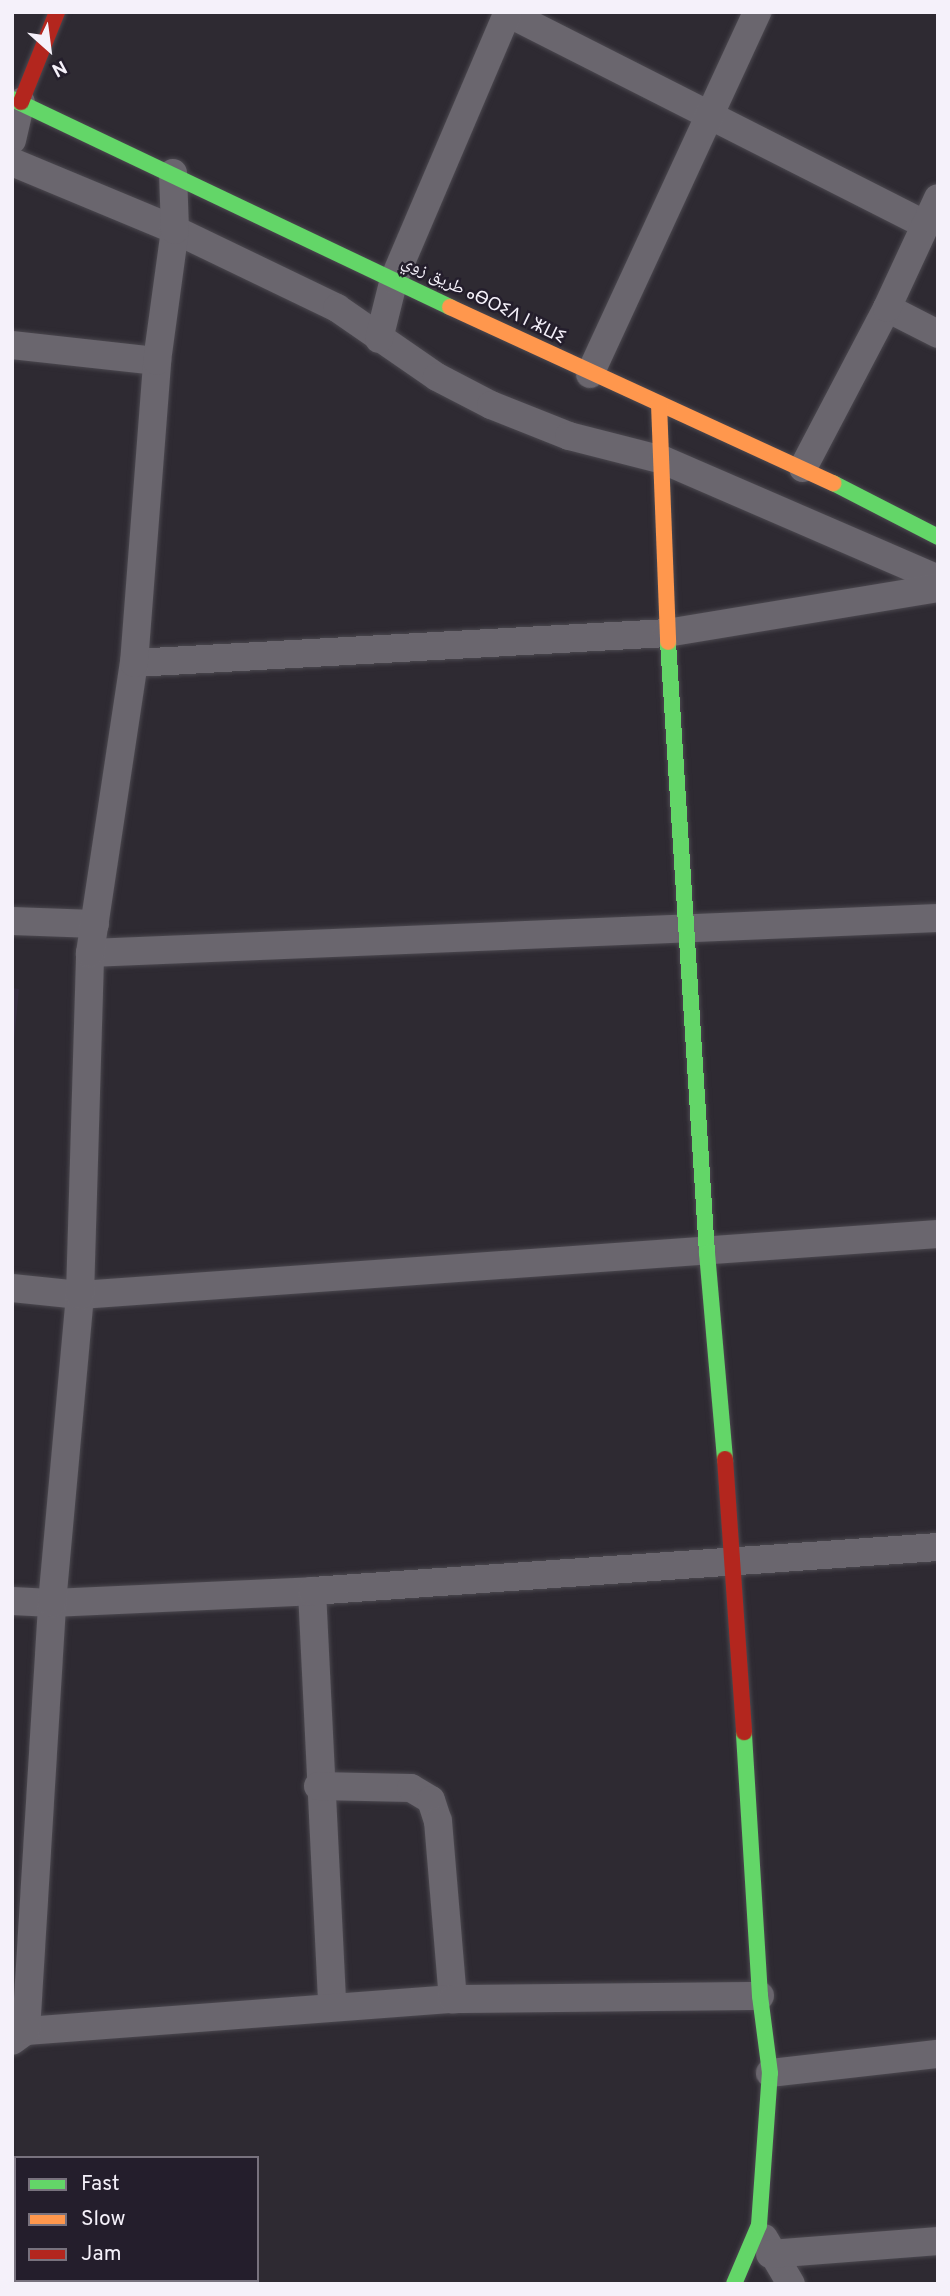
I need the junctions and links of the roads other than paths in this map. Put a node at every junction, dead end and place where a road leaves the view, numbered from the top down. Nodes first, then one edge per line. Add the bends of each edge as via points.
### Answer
1 (57, 12) edge
2 (757, 12) edge
3 (508, 13) edge
4 (17, 100) edge
5 (709, 116) junction
6 (12, 140) edge
7 (12, 162) edge
8 (173, 173) junction
9 (938, 198) edge
10 (925, 225) junction
11 (175, 230) junction
12 (394, 279) junction
13 (887, 309) junction
14 (938, 334) edge
15 (379, 339) junction
16 (12, 345) edge
17 (157, 361) junction
18 (590, 374) junction
19 (659, 404) junction
20 (663, 460) junction
21 (803, 468) junction
22 (938, 537) edge
23 (938, 579) edge
24 (938, 588) edge
25 (667, 633) junction
26 (134, 663) junction
27 (938, 918) edge
28 (12, 921) edge
29 (95, 924) junction
30 (685, 926) junction
31 (90, 953) junction
32 (938, 1234) edge
33 (707, 1253) junction
34 (12, 1288) edge
35 (80, 1295) junction
36 (938, 1547) edge
37 (734, 1562) junction
38 (312, 1591) junction
39 (12, 1601) edge
40 (52, 1603) junction
41 (318, 1786) junction
42 (760, 1996) junction
43 (453, 1999) junction
44 (332, 2007) junction
45 (19, 2036) edge
46 (938, 2053) edge
47 (770, 2073) junction
48 (759, 2225) junction
49 (938, 2241) edge
50 (770, 2254) junction
51 (734, 2284) edge
52 (791, 2284) edge

1 - 4 street
2 - 5 street
3 - 5 street
3 - 12 street
4 - 6 street
4 - 8 street, طريق زوي ⴰⴱⵔⵉⴷ ⵏ ⵣⵡⵉ
5 - 10 street
5 - 18 street
7 - 11 street
8 - 11 street
8 - 12 street, طريق زوي ⴰⴱⵔⵉⴷ ⵏ ⵣⵡⵉ
9 - 10 street
10 - 13 street
11 - 15 street via 337,308
11 - 17 street
12 - 15 street
12 - 18 street, طريق زوي ⴰⴱⵔⵉⴷ ⵏ ⵣⵡⵉ
13 - 14 street
13 - 21 street
15 - 20 street via 491,405 569,436
16 - 17 street
17 - 26 street
18 - 19 street, طريق زوي ⴰⴱⵔⵉⴷ ⵏ ⵣⵡⵉ
19 - 20 street
19 - 21 street, طريق زوي ⴰⴱⵔⵉⴷ ⵏ ⵣⵡⵉ
20 - 23 street
20 - 25 street
21 - 22 street, طريق زوي ⴰⴱⵔⵉⴷ ⵏ ⵣⵡⵉ
24 - 25 street
25 - 26 street
25 - 30 street
26 - 29 street
27 - 30 street
28 - 29 street
29 - 31 street
30 - 31 street
30 - 33 street
31 - 35 street
32 - 33 street
33 - 35 street
33 - 37 street
34 - 35 street
35 - 40 street
36 - 37 street
37 - 38 street
37 - 42 street
38 - 40 street
38 - 41 street
39 - 40 street
40 - 45 street
41 - 43 street via 411,1788 423,1791 431,1800 438,1821
41 - 44 street
42 - 43 street
42 - 47 street
43 - 44 street
44 - 45 street
46 - 47 street
47 - 48 street
48 - 50 street
48 - 51 street
49 - 50 street
50 - 52 street

